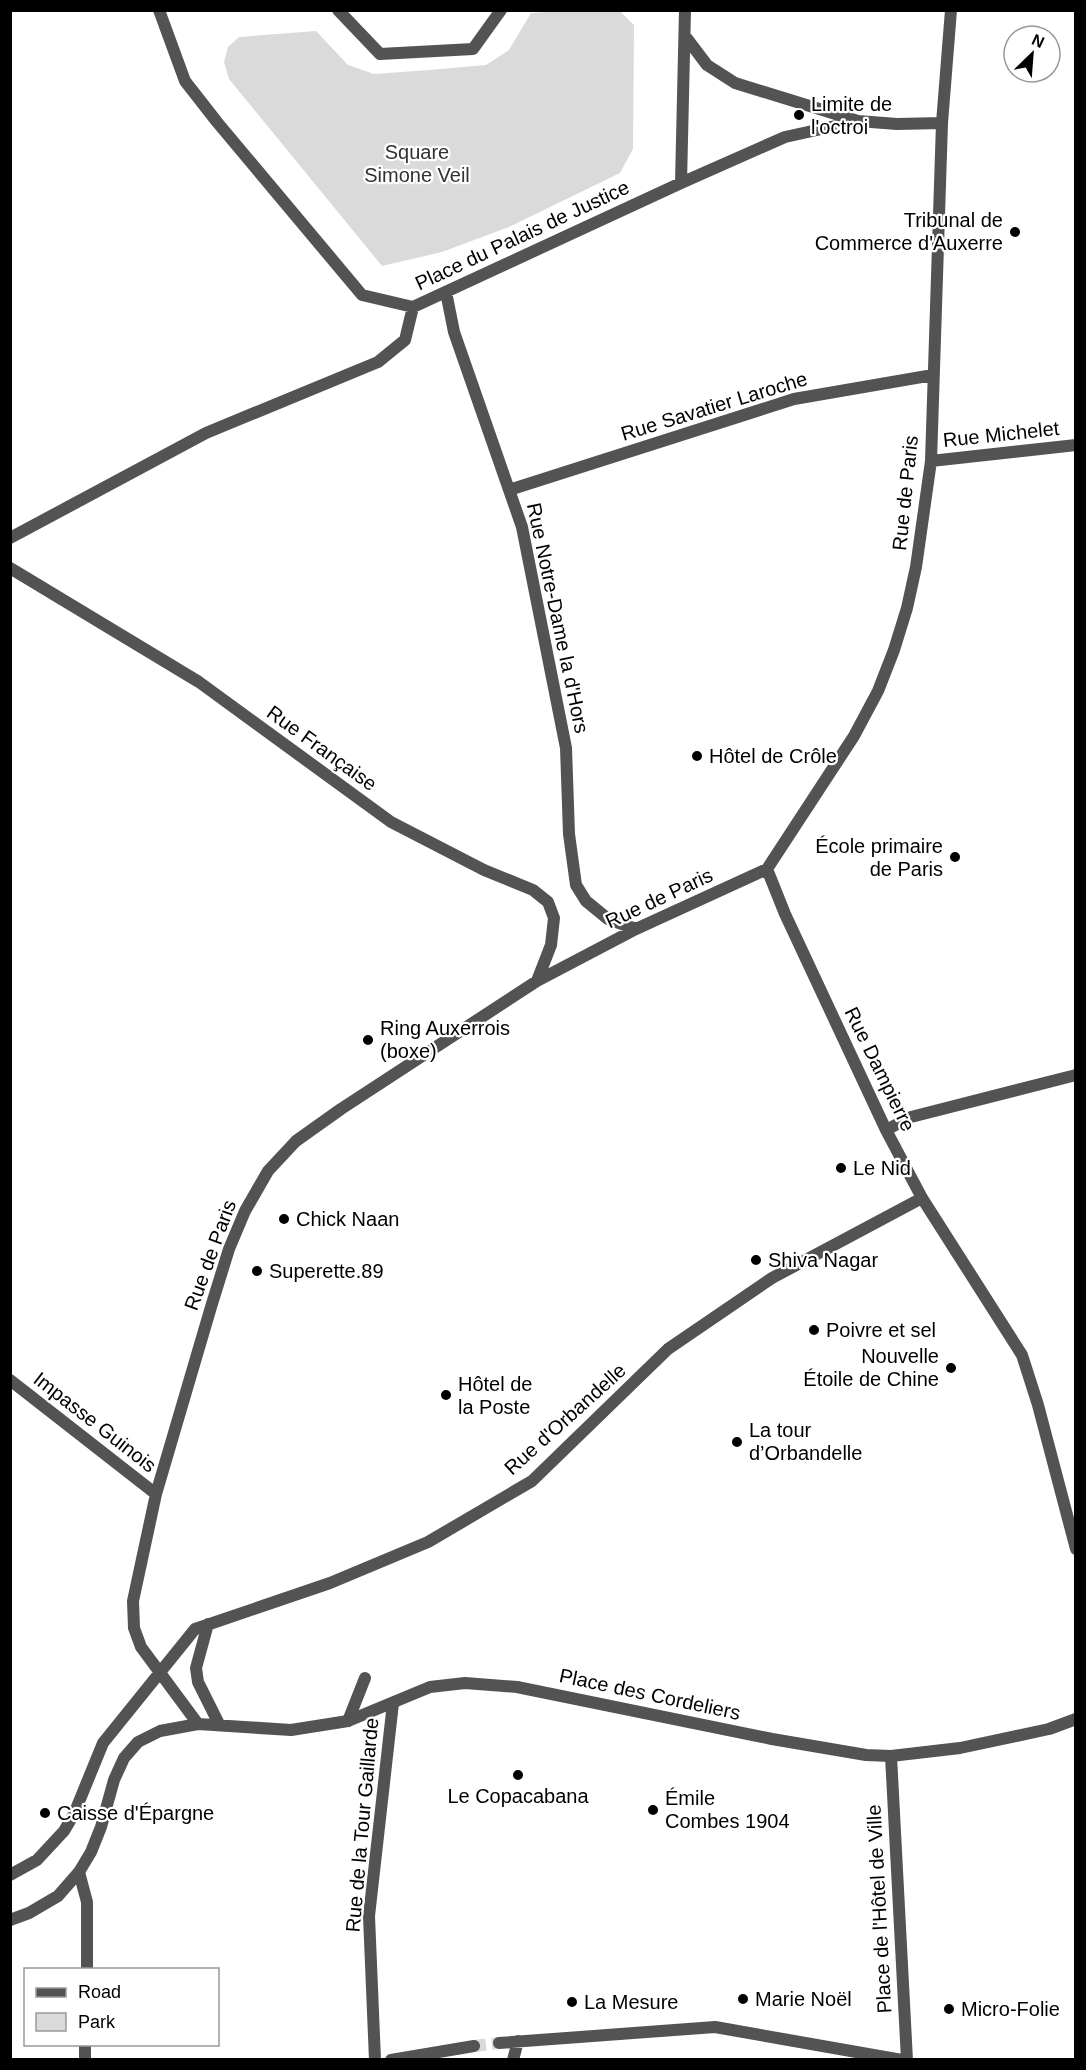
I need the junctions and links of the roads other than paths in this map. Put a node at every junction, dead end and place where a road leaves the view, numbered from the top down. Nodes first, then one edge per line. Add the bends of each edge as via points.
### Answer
1 (159, 10) edge
2 (338, 10) edge
3 (501, 10) edge
4 (685, 10) edge
5 (951, 10) edge
6 (685, 36) junction
7 (858, 121) junction
8 (942, 123) junction
9 (681, 183) junction
10 (446, 292) junction
11 (413, 307) junction
12 (933, 375) junction
13 (1076, 445) edge
14 (931, 461) junction
15 (509, 490) junction
16 (10, 538) edge
17 (10, 568) edge
18 (767, 869) junction
19 (636, 929) junction
20 (537, 981) junction
21 (1076, 1075) edge
22 (886, 1130) junction
23 (922, 1198) junction
24 (10, 1380) edge
25 (156, 1494) junction
26 (1076, 1549) edge
27 (208, 1624) junction
28 (160, 1673) junction
29 (364, 1678) dead end
30 (393, 1703) junction
31 (348, 1721) junction
32 (1073, 1722) edge
33 (198, 1724) junction
34 (219, 1724) junction
35 (891, 1756) junction
36 (79, 1872) junction
37 (10, 1875) edge
38 (10, 1920) edge
39 (87, 1968) edge
40 (518, 2041) junction
41 (499, 2043) tunnel mouth
42 (474, 2046) tunnel mouth
43 (375, 2060) edge
44 (391, 2060) edge
45 (513, 2060) edge
46 (902, 2060) edge
47 (907, 2060) edge

1 - 11 street, Place du Palais de Justice via 185,81 362,295
2 - 3 street via 380,54 472,49
4 - 6 street
5 - 8 street, Rue de Paris
6 - 7 street, Place du Palais de Justice via 707,65 735,83
6 - 9 street
7 - 8 street, Place du Palais de Justice
7 - 9 street, Place du Palais de Justice via 785,137
8 - 12 street, Rue de Paris
9 - 10 street, Place du Palais de Justice
10 - 11 street, Place du Palais de Justice
10 - 15 street, Rue Notre-Dame la d'Hors via 454,332
11 - 16 street via 405,340 378,362 206,433
12 - 14 street, Rue de Paris
12 - 15 street, Rue Savatier Laroche via 794,399
13 - 14 street, Rue Michelet
14 - 18 street, Rue de Paris via 907,608 878,691 854,736
15 - 19 street, Rue Notre-Dame la d'Hors via 522,527 566,748 569,834 576,885 586,902 608,919
17 - 20 street, Rue Française via 199,682 391,822 484,870 533,890 548,902 554,918 551,945
18 - 19 street, Rue de Paris
18 - 22 street, Rue Dampierre
19 - 20 street, Rue de Paris
20 - 25 street, Rue de Paris via 341,1109 296,1142 268,1171 229,1249
21 - 22 street via 911,1118
22 - 23 street, Rue Dampierre
23 - 26 street, Rue Dampierre via 1022,1355
23 - 27 street, Rue d'Orbandelle via 772,1278 668,1349 532,1481 428,1542 330,1583
24 - 25 street, Impasse Guinois
25 - 28 street, Rue de Paris via 133,1601 134,1628 141,1647
27 - 28 street, Rue d'Orbandelle via 195,1629
27 - 34 street via 196,1668 198,1682
28 - 33 street, Rue de Paris
28 - 37 street, Rue d'Orbandelle via 103,1743 64,1831 37,1860
29 - 31 street
30 - 31 street, Place des Cordeliers
30 - 35 street, Place des Cordeliers via 430,1687 465,1683 517,1687 772,1739
30 - 43 street, Rue de la Tour Gaillarde via 369,1916
31 - 34 street, Place des Cordeliers via 291,1730
32 - 35 street, Place des Cordeliers via 960,1748
33 - 34 street, Place des Cordeliers
33 - 36 street, Place des Cordeliers via 160,1731 138,1742 124,1758 101,1827
35 - 47 street, Place de l'Hôtel de Ville
36 - 38 street, Place des Cordeliers via 58,1896
36 - 39 street via 87,1902
40 - 41 street
40 - 45 street
40 - 46 street via 716,2027
42 - 44 street

